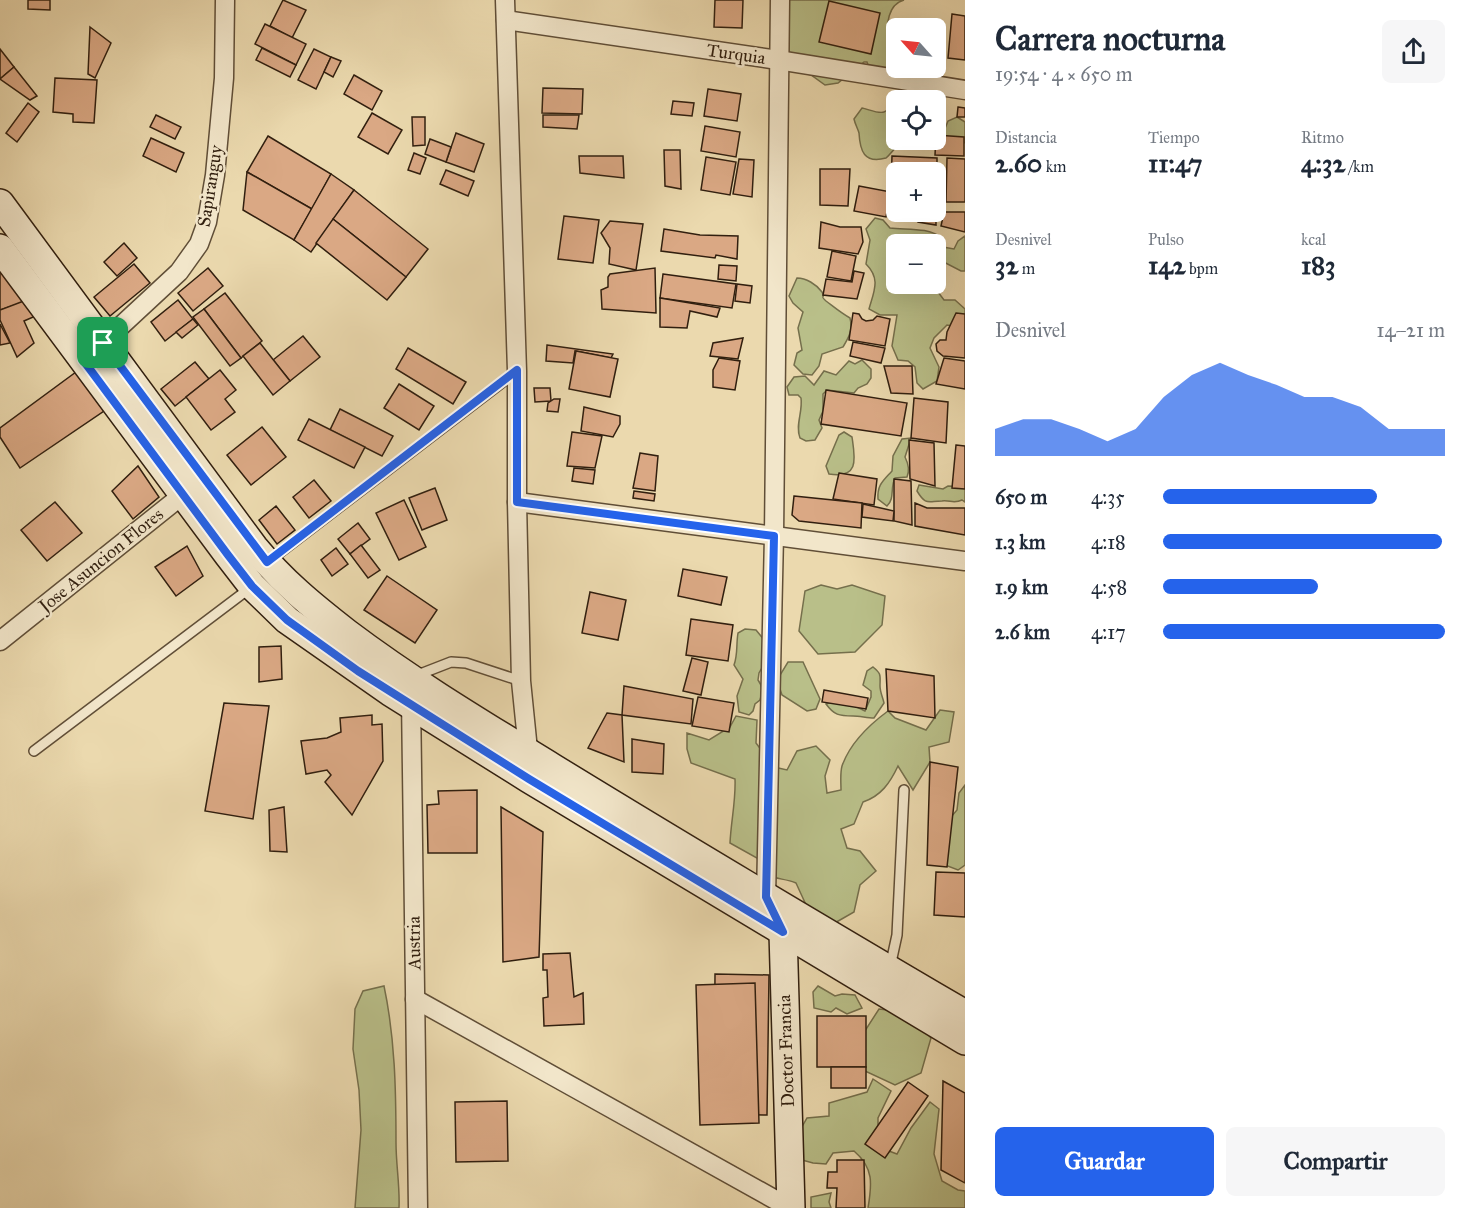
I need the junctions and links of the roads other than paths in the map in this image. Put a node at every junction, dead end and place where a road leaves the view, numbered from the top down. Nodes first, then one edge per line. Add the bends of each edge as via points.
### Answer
1 (225, 0) edge
2 (505, 0) edge
3 (780, 0) edge
4 (506, 20) junction
5 (778, 60) junction
6 (965, 90) edge
7 (0, 203) edge
8 (0, 248) edge
9 (93, 351) junction
10 (517, 370) junction
11 (193, 487) junction
12 (517, 502) junction
13 (774, 536) junction
14 (965, 561) edge
15 (267, 562) junction
16 (252, 586) junction
17 (0, 641) edge
18 (411, 678) junction
19 (521, 681) junction
20 (411, 706) junction
21 (34, 751) dead end
22 (528, 752) junction
23 (529, 779) junction
24 (904, 790) dead end
25 (766, 897) junction
26 (783, 932) junction
27 (890, 970) junction
28 (415, 999) junction
29 (965, 1014) edge
30 (965, 1041) edge
31 (418, 1208) edge
32 (790, 1208) edge

1 - 9 street, Sapiranguy via 224,78 215,175 199,244 179,272
2 - 4 street
3 - 5 street
4 - 5 street, Turquia
4 - 10 street
5 - 6 street, Turquia
5 - 13 street
7 - 9 main road
8 - 9 main road
9 - 11 main road
10 - 12 street
10 - 15 lane
11 - 15 main road
11 - 16 main road
11 - 17 street, Jose Asuncion Flores
12 - 13 street
12 - 19 street
13 - 14 street
13 - 25 street
15 - 18 main road via 298,594
16 - 20 main road via 287,620
16 - 21 lane
18 - 19 lane via 452,662
18 - 20 street, Austria
18 - 22 main road
19 - 22 street
20 - 23 main road
20 - 28 street, Austria
22 - 23 street
22 - 25 main road
23 - 26 main road
24 - 27 lane via 897,934
25 - 26 main road, Doctor Francia
25 - 27 main road
26 - 30 main road
26 - 32 main road, Doctor Francia
27 - 29 main road
28 - 31 street, Austria
28 - 32 street

